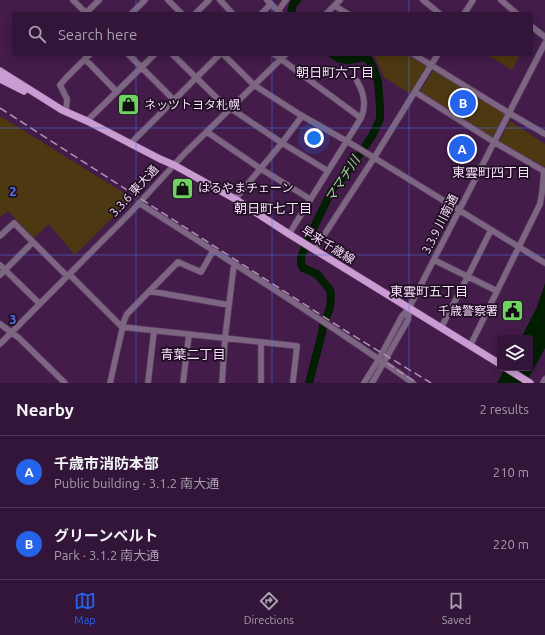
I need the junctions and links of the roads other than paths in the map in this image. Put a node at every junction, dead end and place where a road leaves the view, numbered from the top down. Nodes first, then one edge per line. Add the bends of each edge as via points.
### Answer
1 (73, 0) edge
2 (99, 0) edge
3 (145, 0) edge
4 (168, 0) edge
5 (209, 0) edge
6 (220, 0) edge
7 (286, 0) edge
8 (340, 0) edge
9 (423, 0) edge
10 (473, 0) edge
11 (501, 0) edge
12 (269, 2) edge
13 (335, 6) junction
14 (86, 12) edge
15 (88, 12) edge
16 (134, 12) edge
17 (180, 12) edge
18 (197, 12) edge
19 (231, 12) edge
20 (262, 12) edge
21 (279, 12) edge
22 (328, 12) edge
23 (345, 12) edge
24 (438, 12) edge
25 (465, 12) edge
26 (515, 12) edge
27 (533, 28) edge
28 (545, 37) edge
29 (545, 43) edge
30 (88, 56) edge
31 (130, 56) edge
32 (153, 56) edge
33 (174, 56) edge
34 (219, 56) edge
35 (223, 56) edge
36 (277, 56) edge
37 (284, 56) edge
38 (416, 56) edge
39 (437, 56) edge
40 (85, 59) junction
41 (281, 59) junction
42 (431, 65) junction
43 (141, 68) junction
44 (0, 71) edge
45 (196, 78) junction
46 (0, 79) edge
47 (357, 81) dead end
48 (254, 85) junction
49 (117, 92) junction
50 (415, 92) junction
51 (174, 100) junction
52 (56, 107) junction
53 (230, 109) junction
54 (66, 112) junction
55 (509, 113) junction
56 (302, 116) junction
57 (361, 118) junction
58 (87, 122) junction
59 (207, 132) junction
60 (545, 134) edge
61 (346, 141) junction
62 (494, 142) junction
63 (282, 143) junction
64 (130, 144) junction
65 (374, 158) junction
66 (174, 165) junction
67 (261, 168) junction
68 (328, 171) junction
69 (544, 172) edge
70 (235, 199) junction
71 (310, 199) junction
72 (139, 203) junction
73 (459, 210) junction
74 (491, 230) junction
75 (289, 234) junction
76 (0, 236) edge
77 (33, 242) junction
78 (520, 247) junction
79 (314, 249) junction
80 (213, 251) junction
81 (434, 260) junction
82 (544, 263) edge
83 (234, 264) junction
84 (0, 266) edge
85 (2, 272) edge
86 (68, 275) junction
87 (468, 276) junction
88 (149, 291) junction
89 (497, 291) junction
90 (40, 304) junction
91 (229, 305) junction
92 (409, 308) junction
93 (0, 324) edge
94 (122, 327) junction
95 (441, 328) junction
96 (154, 331) junction
97 (12, 333) junction
98 (189, 334) junction
99 (225, 338) junction
100 (261, 342) junction
101 (0, 344) edge
102 (470, 346) junction
103 (379, 359) junction
104 (384, 362) junction
105 (497, 362) edge
106 (511, 371) edge
107 (60, 378) junction
108 (545, 379) edge
109 (293, 381) dead end
110 (54, 383) edge
111 (65, 383) edge
112 (110, 383) edge
113 (148, 383) edge
114 (183, 383) edge
115 (222, 383) edge
116 (262, 383) edge
117 (364, 383) edge
118 (372, 383) edge
119 (413, 383) edge
120 (530, 383) edge
121 (543, 383) edge

1 - 14 street
2 - 15 street
3 - 16 street
4 - 17 street
5 - 18 street
6 - 19 street
7 - 21 street
8 - 13 street
9 - 24 street
10 - 25 street
11 - 26 street
12 - 20 street
12 - 21 street
13 - 22 street
13 - 23 street
27 - 28 street
29 - 55 street, 3.3.9 川南通
30 - 40 street
31 - 43 street
32 - 43 street
33 - 45 street
34 - 45 street
35 - 48 street
36 - 41 street
37 - 41 street, 3.3.6 東大通
38 - 42 street
39 - 42 street
40 - 49 street
40 - 54 street via 60,86 66,99
41 - 48 street, 3.3.6 東大通
41 - 57 street
42 - 50 street
42 - 55 street
43 - 49 street
43 - 51 street
44 - 52 main road, 早来千歳線
45 - 51 street
45 - 53 street
46 - 52 main road, 早来千歳線
47 - 57 street via 364,100
48 - 53 street, 3.3.6 東大通
48 - 56 street
49 - 58 street
50 - 62 street
50 - 65 street
51 - 64 street
52 - 54 main road, 早来千歳線
53 - 59 street, 3.3.6 東大通
53 - 63 street
54 - 58 main road, 早来千歳線
55 - 60 street
55 - 62 street, 3.3.9 川南通
56 - 61 street
56 - 63 street
57 - 61 street
58 - 64 main road, 早来千歳線
59 - 66 street, 3.3.6 東大通
59 - 67 street
61 - 65 street
61 - 68 street
62 - 69 street
62 - 73 street, 3.3.9 川南通
63 - 67 street
63 - 68 street
64 - 66 main road, 早来千歳線
65 - 73 street
65 - 79 street
66 - 70 main road, 早来千歳線
66 - 72 street, 3.3.6 東大通
67 - 70 street
67 - 71 street
68 - 71 street
69 - 78 street via 540,204
70 - 75 main road, 早来千歳線
71 - 75 street
72 - 80 street
72 - 86 street, 3.3.6 東大通
73 - 74 street
73 - 81 street, 3.3.9 川南通
74 - 78 street
74 - 87 street
75 - 79 main road, 早来千歳線
76 - 77 street via 14,223
77 - 85 street
77 - 86 street
78 - 82 street
78 - 89 street
79 - 92 main road, 早来千歳線
80 - 83 street
80 - 88 street via 201,272 178,262
81 - 87 street
81 - 92 street, 3.3.9 川南通
83 - 91 street
83 - 103 street
84 - 85 street
85 - 90 street
86 - 90 street, 3.3.6 東大通
86 - 94 street
87 - 89 street
87 - 95 street
88 - 91 street
88 - 94 street via 127,314
89 - 102 street
90 - 97 street, 3.3.6 東大通
91 - 99 street
92 - 95 main road, 早来千歳線
92 - 103 street
92 - 104 street via 408,320
93 - 97 street
94 - 96 street
94 - 112 street
95 - 102 main road, 早来千歳線
96 - 98 street
96 - 113 street
97 - 101 street, 3.3.6 東大通
97 - 107 street
98 - 99 street
98 - 114 street
99 - 100 street
99 - 115 street
100 - 109 street via 297,346
100 - 116 street
102 - 105 main road, 早来千歳線
103 - 104 street
103 - 117 street
104 - 118 street
104 - 119 street
106 - 120 main road
107 - 110 street
107 - 111 street
108 - 121 street

